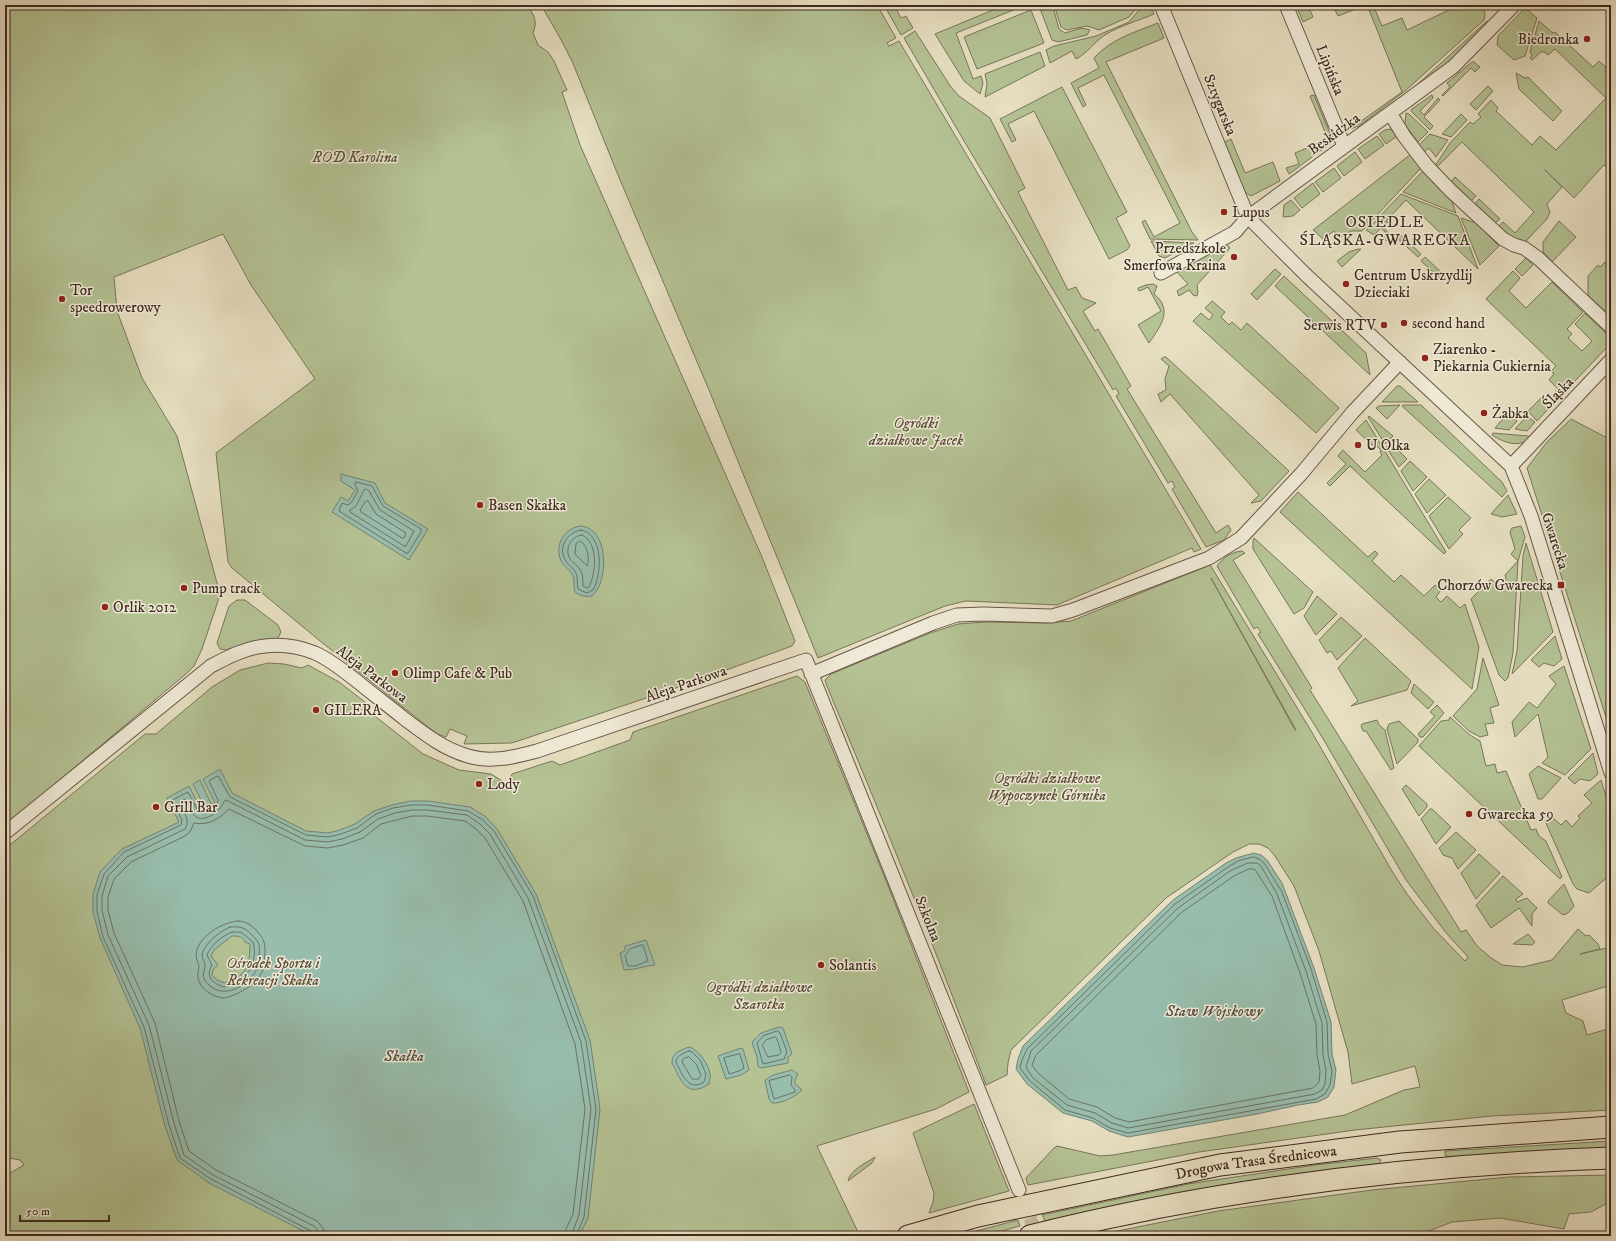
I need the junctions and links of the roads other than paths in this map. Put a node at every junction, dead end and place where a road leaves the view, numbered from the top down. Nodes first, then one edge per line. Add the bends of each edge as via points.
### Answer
1 (1161, 5) edge
2 (1286, 5) edge
3 (1507, 7) edge
4 (1390, 113) junction
5 (1344, 146) junction
6 (1248, 217) junction
7 (1161, 274) dead end
8 (1611, 327) edge
9 (1611, 360) edge
10 (1400, 362) junction
11 (1511, 466) junction
12 (806, 660) joint
13 (811, 674) junction
14 (1611, 773) edge
15 (5, 833) edge
16 (1611, 1127) edge
17 (1611, 1158) edge
18 (1019, 1190) tunnel mouth
19 (908, 1236) edge
20 (1030, 1236) edge

1 - 6 street, Sztygarska
2 - 5 street, Lipińska
3 - 4 street, Beskidzka via 1482,38 1453,66
4 - 5 street, Beskidzka
4 - 8 street via 1427,166 1503,239 1514,246 1524,248 1538,258
5 - 6 street, Beskidzka
6 - 7 street, Beskidzka via 1235,232
6 - 10 street, Gwarecka via 1300,270
9 - 11 street, Śląska
10 - 11 street, Gwarecka
10 - 13 street via 1241,538 1209,558 1052,616 957,615
11 - 14 street, Gwarecka via 1531,516
12 - 13 street, Szkolna
12 - 15 street, Aleja Parkowa via 537,751 507,759 490,759 469,757 440,745 341,668 316,654 301,648 283,646 250,649 232,654 211,666
13 - 18 street, Szkolna
16 - 19 main road, Drogowa Trasa Średnicowa via 1400,1142 1220,1165 978,1216
17 - 20 main road, Drogowa Trasa Średnicowa via 1435,1168 1347,1178 1232,1194

